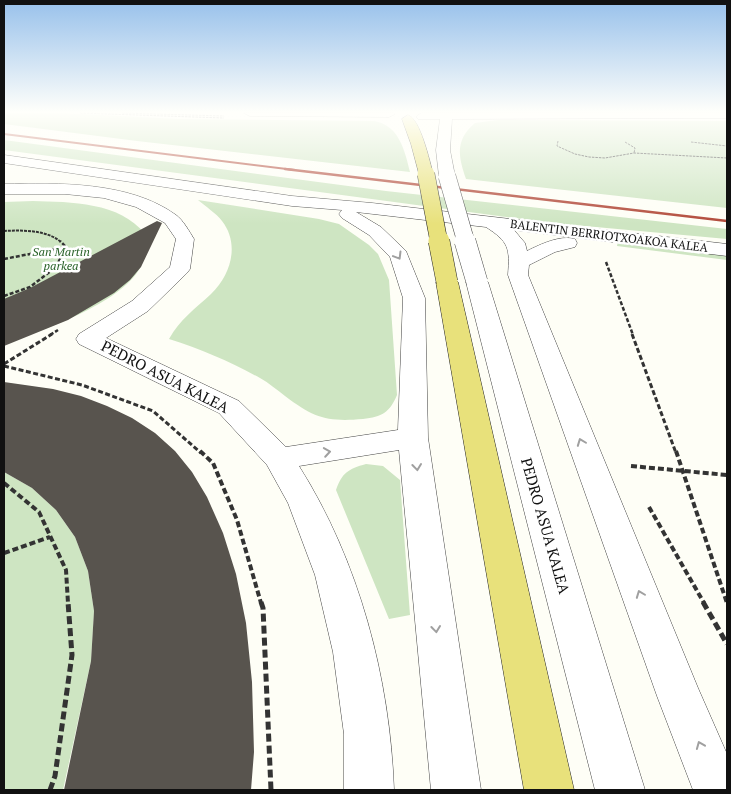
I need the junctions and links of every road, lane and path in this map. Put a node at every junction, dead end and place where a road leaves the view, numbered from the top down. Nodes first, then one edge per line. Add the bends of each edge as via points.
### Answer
1 (420, 150) edge
2 (443, 150) edge
3 (566, 150) edge
4 (635, 150) edge
5 (634, 153) junction
6 (727, 158) edge
7 (4, 159) edge
8 (4, 190) edge
9 (292, 201) junction
10 (348, 214) junction
11 (4, 231) edge
12 (507, 240) junction
13 (568, 243) junction
14 (66, 247) junction
15 (727, 250) edge
16 (4, 259) edge
17 (614, 261) dead end
18 (727, 263) edge
19 (462, 282) junction
20 (4, 296) edge
21 (60, 328) dead end
22 (4, 365) edge
23 (413, 438) junction
24 (278, 460) junction
25 (683, 471) junction
26 (630, 474) dead end
27 (727, 475) edge
28 (4, 483) edge
29 (645, 499) dead end
30 (50, 537) junction
31 (4, 553) edge
32 (727, 603) edge
33 (727, 644) edge
34 (50, 790) edge
35 (271, 790) edge
36 (369, 790) edge
37 (456, 790) edge
38 (549, 790) edge
39 (620, 790) edge
40 (718, 790) edge

1 - 19 main road, PEDRO ASUA KALEA, bridge
2 - 19 street, PEDRO ASUA KALEA, bridge
3 - 5 path via 605,158
4 - 5 path
5 - 6 path
7 - 9 street
8 - 24 street, PEDRO ASUA KALEA via 105,192 142,203 171,219 185,239 180,269 140,306 88,339 229,407
9 - 10 street
9 - 12 street via 372,208
10 - 12 street
10 -> 23 street via 375,232 399,255 414,298
11 - 14 path via 53,235
12 - 13 street, BALENTIN BERRIOTXOAKOA KALEA
12 - 13 street via 548,248
12 - 15 street, BALENTIN BERRIOTXOAKOA KALEA
40 -> 12 street via 563,397
13 - 18 street, BALENTIN BERRIOTXOAKOA KALEA
14 - 16 path
14 - 20 path via 56,268 30,287
17 - 25 path via 605,260
19 - 38 main road, PEDRO ASUA KALEA
19 - 39 street, PEDRO ASUA KALEA
21 - 22 path
22 - 35 path via 82,385 153,411 213,463 237,520 262,608
24 -> 23 street
23 -> 37 street
24 - 36 street, PEDRO ASUA KALEA via 304,503 334,575 356,661 367,734
25 - 26 path via 625,465
25 - 27 path
25 - 32 path
28 - 30 path via 39,512
29 - 33 path
30 - 31 path
30 - 34 path via 66,570 72,655 55,776

